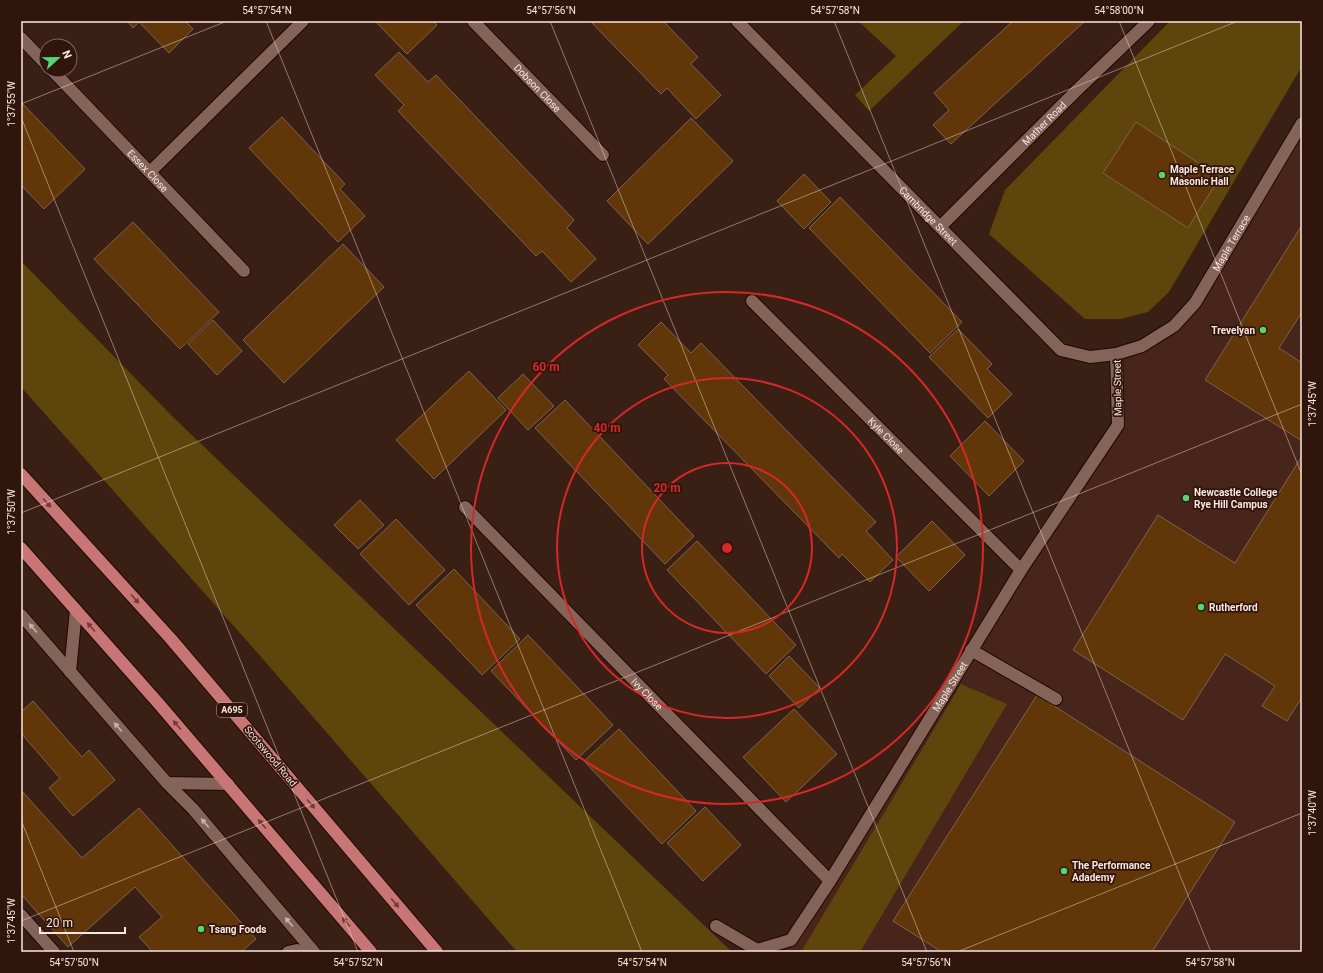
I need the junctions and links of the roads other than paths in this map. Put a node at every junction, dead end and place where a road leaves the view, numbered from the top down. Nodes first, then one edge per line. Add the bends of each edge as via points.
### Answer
1 (303, 21) edge
2 (473, 21) edge
3 (737, 21) edge
4 (1149, 21) edge
5 (21, 38) edge
6 (38, 56) edge
7 (60, 78) edge
8 (1302, 123) edge
9 (603, 155) dead end
10 (150, 172) junction
11 (940, 227) junction
12 (244, 271) dead end
13 (752, 301) dead end
14 (1142, 346) joint
15 (1116, 354) junction
16 (21, 474) edge
17 (465, 507) dead end
18 (21, 548) edge
19 (1021, 570) junction
20 (76, 610) junction
21 (21, 615) edge
22 (971, 650) junction
23 (70, 672) junction
24 (1056, 699) dead end
25 (167, 783) junction
26 (228, 784) junction
27 (830, 881) junction
28 (21, 915) edge
29 (716, 926) dead end
30 (54, 952) edge
31 (288, 952) edge
32 (306, 952) edge
33 (314, 952) edge
34 (371, 952) edge
35 (437, 952) edge

1 - 10 street
2 - 9 street, Dobson Close
3 - 11 street, Cambridge Street
4 - 11 street, Mather Road
5 - 6 street
7 - 10 street, Essex Close
8 - 14 street, Maple Terrace via 1195,303 1174,326
10 - 12 street, Essex Close
11 - 15 street, Cambridge Street via 1061,350 1090,357
13 - 19 street, Kyle Close
14 - 15 street, Cambridge Street
15 - 19 street, Maple Street via 1118,425
16 -> 35 main road, Scotswood Road / A695 via 171,639
17 - 27 street, Ivy Close
18 - 20 main road
19 - 22 street, Maple Street
20 - 23 street
26 -> 20 main road
23 -> 21 street
22 - 24 street
22 - 27 street, Maple Street
25 -> 23 street
25 - 26 street
33 -> 25 street via 193,809
34 -> 26 main road
27 - 29 street, Maple Street via 791,940 757,950
28 - 30 street
31 - 32 street

